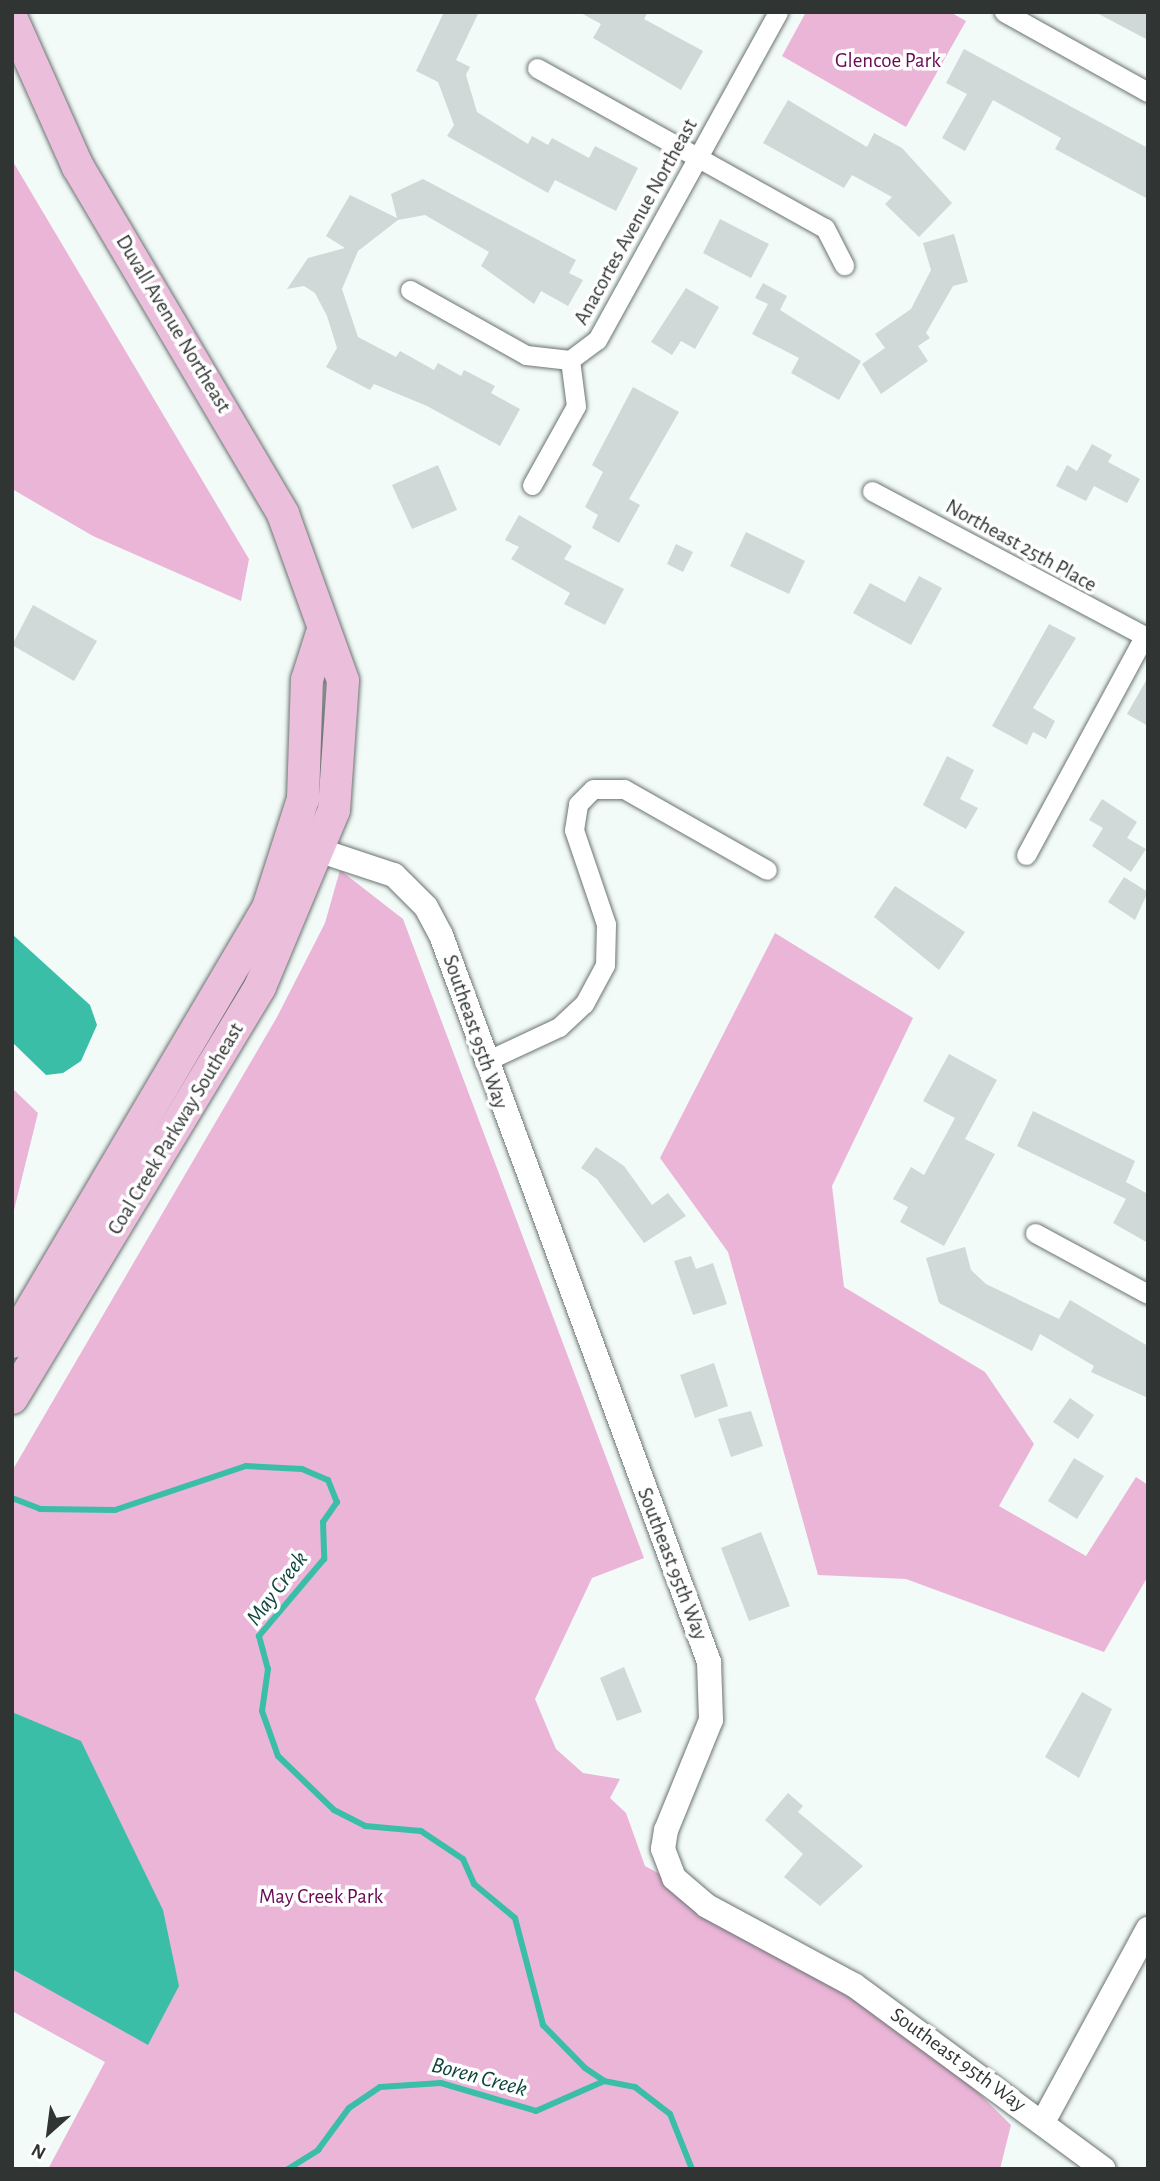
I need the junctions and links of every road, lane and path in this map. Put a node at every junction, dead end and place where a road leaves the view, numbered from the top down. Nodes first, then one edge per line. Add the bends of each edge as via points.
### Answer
1 (778, 12) edge
2 (1004, 12) edge
3 (12, 19) edge
4 (537, 68) dead end
5 (1148, 92) edge
6 (699, 157) junction
7 (844, 265) dead end
8 (410, 290) dead end
9 (570, 360) junction
10 (532, 485) dead end
11 (872, 491) dead end
12 (322, 633) junction
13 (1145, 638) edge
14 (306, 846) junction
15 (1026, 855) dead end
16 (767, 870) dead end
17 (484, 1062) junction
18 (1035, 1233) dead end
19 (1148, 1294) edge
20 (29, 1333) edge
21 (12, 1398) edge
22 (1148, 1929) edge
23 (1043, 2122) junction
24 (1104, 2169) edge

1 - 6 street, Anacortes Avenue Northeast
2 - 5 street
3 - 12 main road, Duvall Avenue Northeast via 78,167 284,514
4 - 6 street
6 - 7 street via 825,228
6 - 9 street, Anacortes Avenue Northeast via 597,340
8 - 9 street via 526,355
9 - 10 street via 576,406
11 - 13 street, Northeast 25th Place
12 - 14 main road, Coal Creek Parkway Southeast via 307,680
12 - 14 main road, Duvall Avenue Northeast via 343,681 343,728 334,810
13 - 15 street
14 - 17 street, Southeast 95th Way via 382,867 426,907
14 - 20 main road, Coal Creek Parkway Southeast via 237,1028
16 - 17 street via 624,789 593,789 578,804 574,830 606,924 605,965 584,1004 559,1027
17 - 23 street, Southeast 95th Way via 709,1662 711,1720 666,1830 667,1864 688,1894 855,1984
18 - 19 street
20 - 21 main road, Coal Creek Parkway Southeast
22 - 23 street
23 - 24 street, Southeast 95th Way

